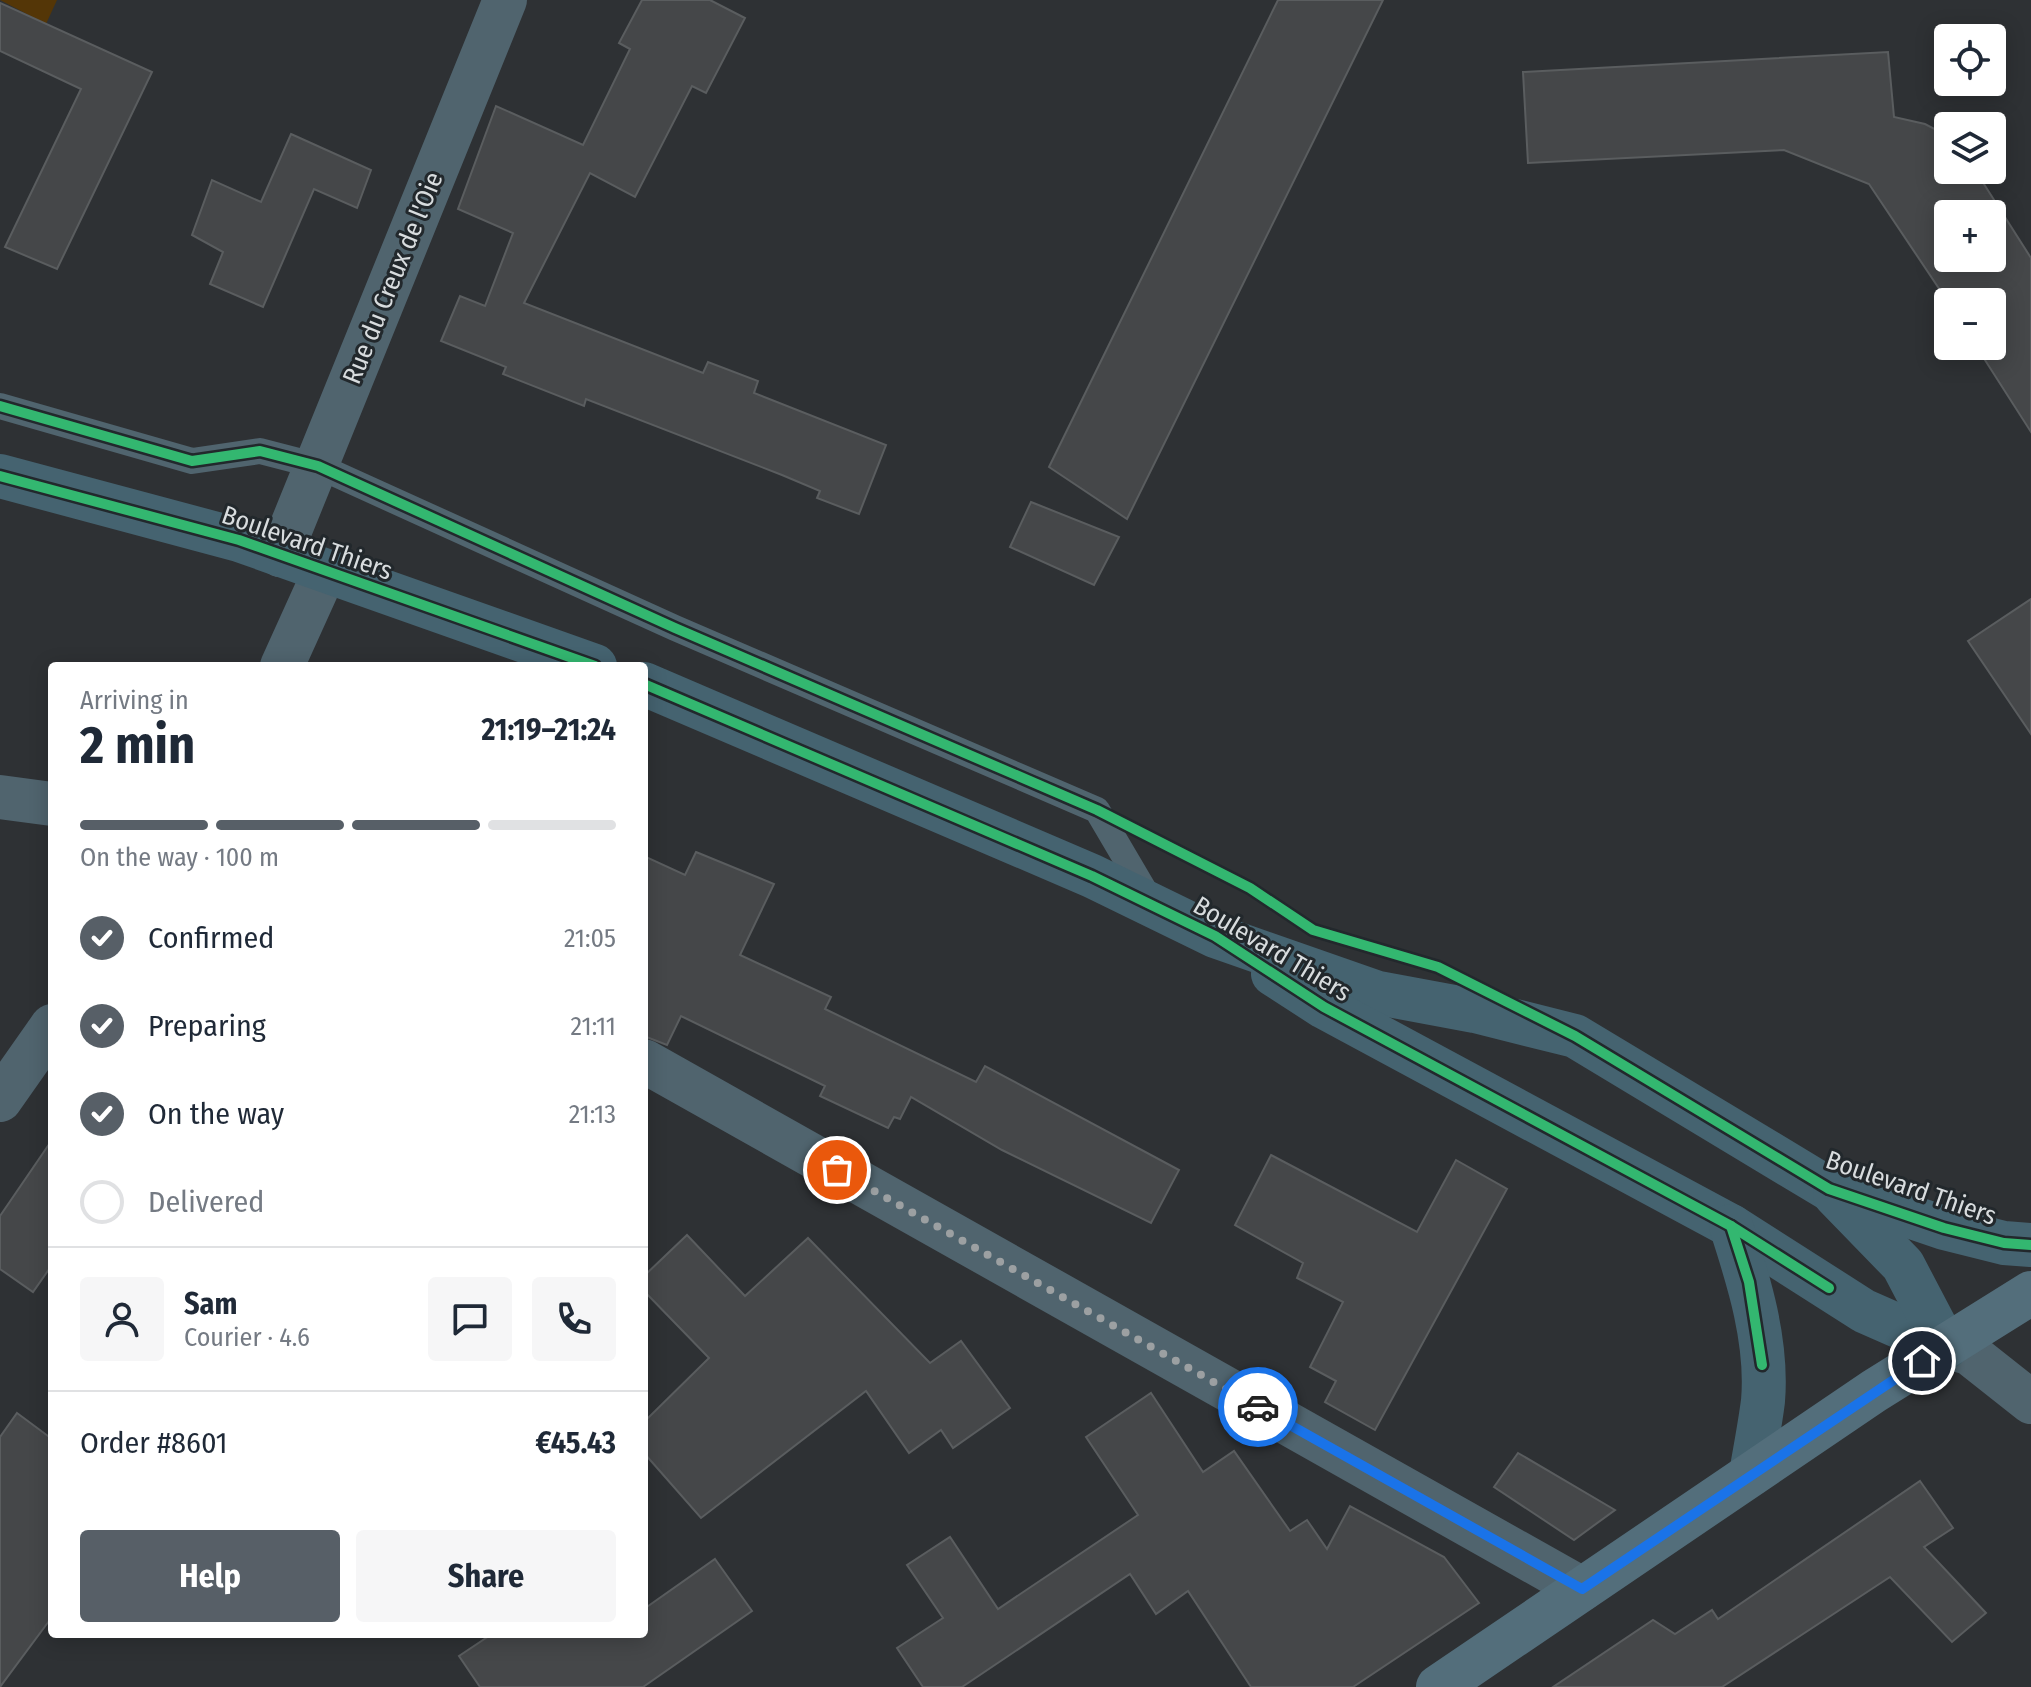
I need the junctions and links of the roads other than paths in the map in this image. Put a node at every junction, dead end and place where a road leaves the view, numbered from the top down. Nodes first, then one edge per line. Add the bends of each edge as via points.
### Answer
1 (505, 0) edge
2 (0, 406) edge
3 (318, 466) junction
4 (0, 476) edge
5 (280, 555) junction
6 (325, 571) junction
7 (284, 662) edge
8 (584, 662) edge
9 (648, 686) edge
10 (0, 797) edge
11 (48, 803) edge
12 (1155, 907) junction
13 (1215, 936) junction
14 (48, 1032) edge
15 (648, 1063) edge
16 (0, 1100) edge
17 (1829, 1189) junction
18 (1731, 1226) junction
19 (2031, 1245) edge
20 (2031, 1293) edge
21 (1946, 1347) junction
22 (2031, 1402) edge
23 (1751, 1474) junction
24 (1582, 1589) junction
25 (1438, 1687) edge

1 - 3 street, Rue du Creux de l'Oie
2 - 3 lane via 192,461 260,451
3 - 5 street, Rue du Creux de l'Oie
3 - 12 lane via 1097,810
4 - 5 main road, Boulevard Thiers
5 - 6 main road, Boulevard Thiers
6 - 7 street
6 - 8 main road, Boulevard Thiers
9 - 12 main road, Boulevard Thiers
10 - 11 street
12 - 13 main road, Boulevard Thiers
13 - 17 main road, Boulevard Thiers via 1378,993 1575,1036
13 - 18 main road, Boulevard Thiers via 1324,1007
14 - 16 street
15 - 24 street
17 - 19 main road, Boulevard Thiers via 1944,1228
17 - 21 main road, Boulevard Thiers via 1903,1265
18 - 21 main road, Boulevard Thiers via 1864,1311
18 - 23 main road via 1760,1343 1763,1399
20 - 21 main road
21 - 22 street via 1969,1353
21 - 23 main road
23 - 24 main road
24 - 25 main road

